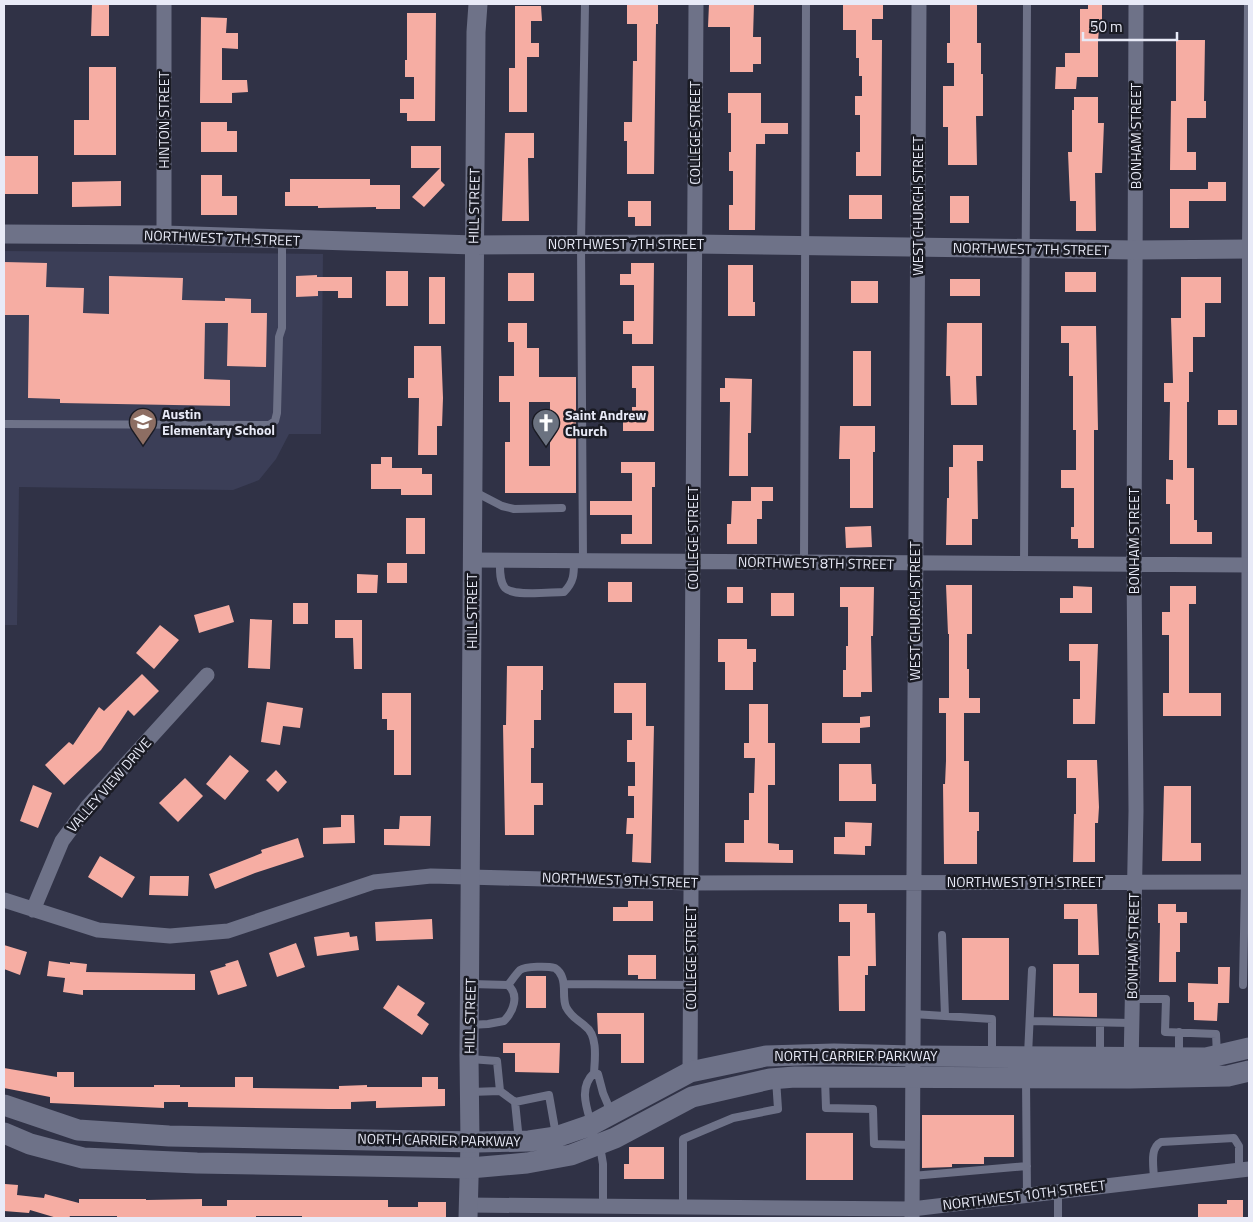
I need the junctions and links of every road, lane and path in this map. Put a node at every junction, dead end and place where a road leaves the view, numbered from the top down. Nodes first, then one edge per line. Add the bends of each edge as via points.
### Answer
1 (164, 4) edge
2 (478, 4) edge
3 (584, 4) edge
4 (696, 4) edge
5 (806, 4) edge
6 (919, 4) edge
7 (1027, 4) edge
8 (1136, 4) edge
9 (1248, 4) edge
10 (1248, 48) edge
11 (1248, 90) edge
12 (4, 234) edge
13 (164, 235) junction
14 (282, 239) junction
15 (581, 244) junction
16 (695, 244) junction
17 (474, 246) junction
18 (806, 246) junction
19 (918, 248) junction
20 (1025, 249) junction
21 (1248, 249) edge
22 (1136, 250) junction
23 (4, 424) edge
24 (473, 491) junction
25 (562, 508) dead end
26 (473, 560) junction
27 (500, 560) junction
28 (578, 561) junction
29 (693, 562) junction
30 (804, 563) junction
31 (914, 564) junction
32 (1024, 564) junction
33 (1134, 564) junction
34 (1247, 565) edge
35 (207, 674) dead end
36 (472, 876) junction
37 (914, 882) junction
38 (1135, 882) junction
39 (1247, 882) edge
40 (691, 883) junction
41 (4, 900) edge
42 (33, 910) junction
43 (942, 935) dead end
44 (1246, 946) edge
45 (1032, 970) dead end
46 (471, 984) junction
47 (564, 984) junction
48 (508, 985) junction
49 (690, 985) junction
50 (1243, 985) dead end
51 (1132, 999) junction
52 (913, 1014) junction
53 (945, 1016) junction
54 (1030, 1021) junction
55 (1100, 1023) junction
56 (1132, 1023) junction
57 (470, 1024) junction
58 (1180, 1032) junction
59 (1249, 1048) edge
60 (913, 1056) junction
61 (992, 1056) junction
62 (1217, 1056) junction
63 (1028, 1057) junction
64 (1100, 1057) junction
65 (1131, 1057) junction
66 (1179, 1058) junction
67 (470, 1059) junction
68 (1249, 1071) edge
69 (690, 1072) junction
70 (594, 1073) junction
71 (776, 1078) junction
72 (824, 1078) junction
73 (913, 1078) junction
74 (1026, 1078) junction
75 (1130, 1078) junction
76 (500, 1091) junction
77 (470, 1092) junction
78 (515, 1102) junction
79 (4, 1105) edge
80 (612, 1114) junction
81 (4, 1133) edge
82 (595, 1135) junction
83 (556, 1137) junction
84 (470, 1142) junction
85 (519, 1142) junction
86 (913, 1145) junction
87 (1027, 1166) junction
88 (470, 1168) junction
89 (1244, 1169) edge
90 (912, 1176) junction
91 (1154, 1180) junction
92 (1058, 1192) junction
93 (1027, 1195) junction
94 (603, 1206) junction
95 (683, 1207) junction
96 (468, 1212) edge
97 (912, 1213) edge
98 (1058, 1218) edge

1 - 13 street, HINTON STREET
2 - 17 street, HILL STREET
3 - 15 lane
4 - 16 street, COLLEGE STREET
5 - 18 lane
6 - 19 street, WEST CHURCH STREET
7 - 20 lane
8 - 22 street, BONHAM STREET
9 - 10 lane
10 - 11 lane
11 - 21 lane
12 - 13 street, NORTHWEST 7TH STREET
13 - 14 street, NORTHWEST 7TH STREET
14 - 17 street, NORTHWEST 7TH STREET
14 - 23 lane via 278,413 269,425
15 - 16 street, NORTHWEST 7TH STREET
15 - 17 street, NORTHWEST 7TH STREET
15 - 28 lane
16 - 18 street, NORTHWEST 7TH STREET
16 - 29 street, COLLEGE STREET
17 - 24 street, HILL STREET
18 - 19 street, NORTHWEST 7TH STREET
18 - 30 lane
19 - 20 street, NORTHWEST 7TH STREET
19 - 31 street, WEST CHURCH STREET
20 - 22 street, NORTHWEST 7TH STREET
20 - 32 lane
21 - 22 street, NORTHWEST 7TH STREET
21 - 34 lane
22 - 33 street, BONHAM STREET
24 - 25 lane via 514,509
24 - 26 street, HILL STREET
26 - 27 street, NORTHWEST 8TH STREET
26 - 36 street, HILL STREET
27 - 28 street, NORTHWEST 8TH STREET
27 - 28 lane via 502,582 513,593 564,592 574,578
28 - 29 street, NORTHWEST 8TH STREET
29 - 30 street, NORTHWEST 8TH STREET
29 - 40 street, COLLEGE STREET
30 - 31 street, NORTHWEST 8TH STREET
31 - 32 street, NORTHWEST 8TH STREET
31 - 37 street, WEST CHURCH STREET
32 - 33 street, NORTHWEST 8TH STREET
33 - 34 street, NORTHWEST 8TH STREET
33 - 38 street, BONHAM STREET
34 - 39 lane
35 - 42 street, VALLEY VIEW DRIVE via 88,806 62,841
36 - 40 street, NORTHWEST 9TH STREET
36 - 42 street, NORTHWEST 9TH STREET via 431,876 374,882 228,931 170,936 98,930
36 - 46 street, HILL STREET
37 - 38 street, NORTHWEST 9TH STREET
37 - 40 street, NORTHWEST 9TH STREET
37 - 52 street, WEST CHURCH STREET
38 - 39 street, NORTHWEST 9TH STREET
38 - 51 street, BONHAM STREET
39 - 44 lane
40 - 49 street, COLLEGE STREET
41 - 42 street, NORTHWEST 9TH STREET
43 - 53 lane
44 - 50 lane
45 - 54 lane
46 - 48 lane
46 - 57 street, HILL STREET
47 - 48 lane via 559,971 554,968 533,967 519,971
47 - 49 lane
47 - 70 lane via 564,999 572,1017 591,1032
48 - 57 lane via 514,995 508,1018 497,1023
49 - 69 street, COLLEGE STREET
51 - 56 street, BONHAM STREET
51 - 58 lane via 1166,1000 1166,1032
52 - 53 lane
52 - 60 street, WEST CHURCH STREET
53 - 61 lane via 992,1018
54 - 55 lane
54 - 63 lane
55 - 56 lane
55 - 64 lane
56 - 65 street, BONHAM STREET
57 - 67 street, HILL STREET
58 - 62 lane via 1216,1034
58 - 66 lane
59 - 62 main road, NORTH CARRIER PARKWAY
60 - 61 main road, NORTH CARRIER PARKWAY
60 - 69 main road, NORTH CARRIER PARKWAY via 766,1056
60 - 73 street, WEST CHURCH STREET
61 - 63 main road, NORTH CARRIER PARKWAY
62 - 66 main road, NORTH CARRIER PARKWAY
63 - 64 main road, NORTH CARRIER PARKWAY
64 - 65 main road, NORTH CARRIER PARKWAY
65 - 66 main road, NORTH CARRIER PARKWAY
65 - 75 street, BONHAM STREET
67 - 76 lane via 498,1060
67 - 77 street, HILL STREET
68 - 75 main road, NORTH CARRIER PARKWAY via 1228,1076
69 - 80 main road, NORTH CARRIER PARKWAY
70 - 80 lane via 600,1078
70 - 82 lane via 585,1086 585,1103
71 - 72 main road, NORTH CARRIER PARKWAY
71 - 82 main road, NORTH CARRIER PARKWAY via 692,1097 615,1138
71 - 95 lane via 778,1110 733,1118 683,1139
72 - 73 main road, NORTH CARRIER PARKWAY
72 - 86 lane via 826,1108 873,1110 874,1144
73 - 74 main road, NORTH CARRIER PARKWAY
73 - 86 street, WEST CHURCH STREET
74 - 75 main road, NORTH CARRIER PARKWAY
74 - 87 lane
76 - 77 lane
76 - 78 lane
77 - 84 street, HILL STREET
78 - 83 lane via 549,1095
78 - 85 lane
79 - 84 main road, NORTH CARRIER PARKWAY via 78,1130 169,1136
80 - 82 main road, NORTH CARRIER PARKWAY
81 - 88 main road, NORTH CARRIER PARKWAY via 30,1144 83,1158 197,1164
82 - 83 main road, NORTH CARRIER PARKWAY
82 - 88 main road, NORTH CARRIER PARKWAY via 572,1155
82 - 94 lane via 603,1164
83 - 85 main road, NORTH CARRIER PARKWAY
84 - 85 main road, NORTH CARRIER PARKWAY
84 - 88 street, HILL STREET
86 - 90 street, WEST CHURCH STREET
87 - 90 lane
87 - 93 lane
88 - 96 street, HILL STREET
89 - 91 street, NORTHWEST 10TH STREET
89 - 91 lane via 1234,1138 1161,1142 1154,1151
90 - 97 street, WEST CHURCH STREET
91 - 92 street, NORTHWEST 10TH STREET
92 - 93 street, NORTHWEST 10TH STREET
92 - 98 lane
93 - 97 street, NORTHWEST 10TH STREET
94 - 95 street, NORTHWEST 10TH STREET
94 - 96 street, NORTHWEST 10TH STREET
95 - 97 street, NORTHWEST 10TH STREET

